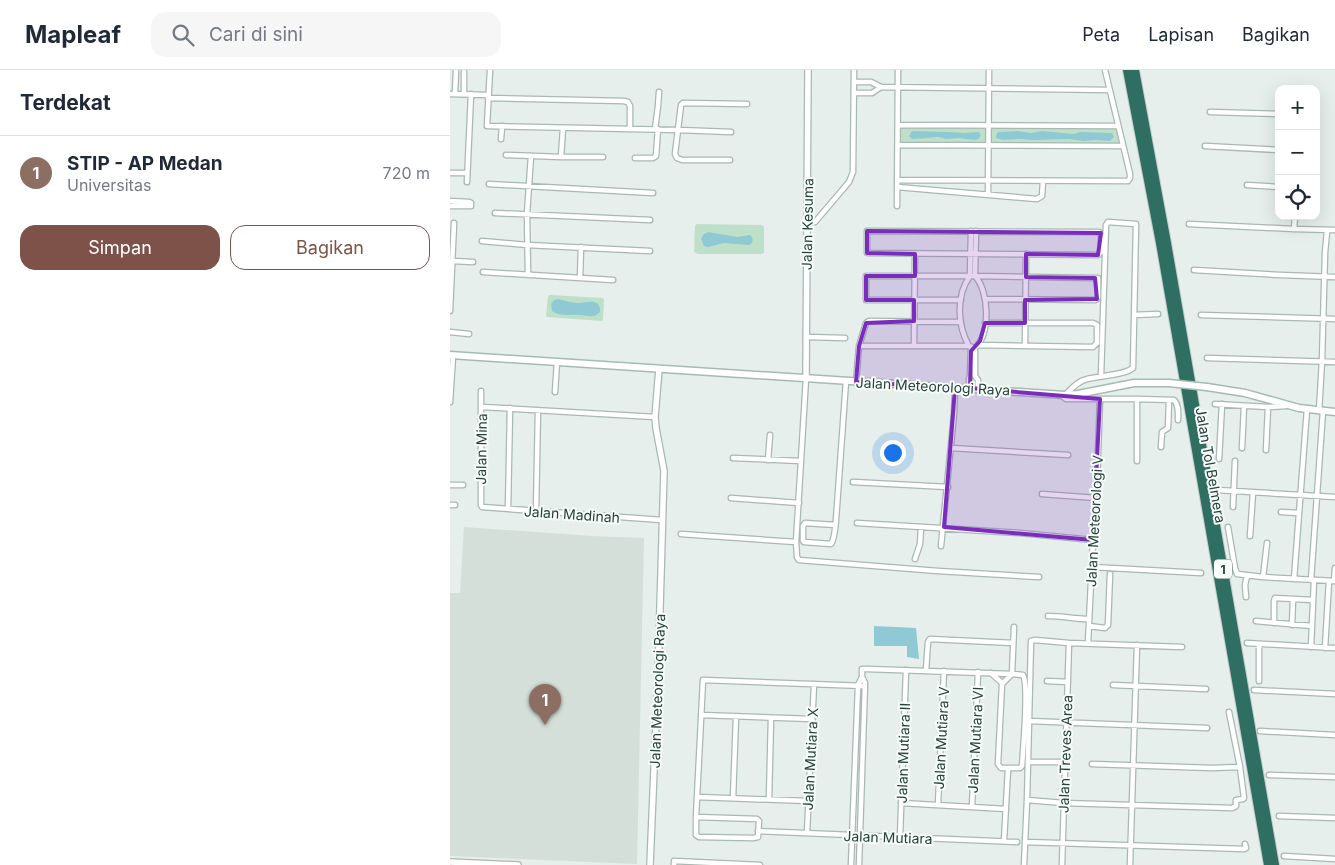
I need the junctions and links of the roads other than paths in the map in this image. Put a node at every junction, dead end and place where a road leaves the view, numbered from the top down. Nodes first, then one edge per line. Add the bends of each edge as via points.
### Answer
1 (456, 70) edge
2 (490, 70) edge
3 (808, 70) edge
4 (854, 70) edge
5 (898, 70) edge
6 (989, 70) edge
7 (1105, 70) edge
8 (1127, 70) edge
9 (1135, 70) edge
10 (464, 72) dead end
11 (854, 82) junction
12 (881, 88) junction
13 (898, 88) junction
14 (988, 89) junction
15 (1109, 90) junction
16 (659, 92) dead end
17 (854, 93) junction
18 (452, 94) edge
19 (464, 94) junction
20 (471, 94) junction
21 (488, 97) junction
22 (747, 104) dead end
23 (1210, 112) dead end
24 (1275, 114) edge
25 (898, 125) junction
26 (988, 125) junction
27 (502, 126) junction
28 (1118, 126) junction
29 (563, 128) junction
30 (630, 129) junction
31 (659, 129) junction
32 (678, 130) junction
33 (731, 132) dead end
34 (501, 139) dead end
35 (898, 145) junction
36 (988, 146) junction
37 (1123, 146) junction
38 (1205, 146) dead end
39 (1275, 150) edge
40 (506, 155) dead end
41 (531, 156) junction
42 (603, 157) dead end
43 (561, 158) junction
44 (635, 158) dead end
45 (730, 160) dead end
46 (450, 173) edge
47 (467, 173) junction
48 (897, 180) junction
49 (988, 180) junction
50 (1042, 181) junction
51 (467, 182) dead end
52 (489, 184) dead end
53 (1247, 185) dead end
54 (529, 186) junction
55 (897, 187) junction
56 (1275, 187) edge
57 (653, 193) dead end
58 (988, 194) junction
59 (450, 201) edge
60 (450, 206) edge
61 (897, 206) dead end
62 (495, 213) dead end
63 (527, 214) junction
64 (650, 220) dead end
65 (1295, 220) edge
66 (806, 222) junction
67 (454, 223) dead end
68 (1189, 224) dead end
69 (1294, 229) junction
70 (1327, 230) junction
71 (1335, 230) edge
72 (973, 231) junction
73 (482, 240) dead end
74 (527, 245) junction
75 (581, 247) junction
76 (650, 251) dead end
77 (915, 254) junction
78 (973, 254) junction
79 (1026, 254) junction
80 (453, 261) junction
81 (473, 262) dead end
82 (1194, 270) dead end
83 (483, 272) dead end
84 (528, 275) junction
85 (915, 276) junction
86 (973, 276) junction
87 (1026, 277) junction
88 (1325, 277) junction
89 (1335, 277) edge
90 (580, 278) junction
91 (613, 280) dead end
92 (450, 292) edge
93 (985, 299) junction
94 (914, 300) junction
95 (961, 300) junction
96 (1026, 300) junction
97 (450, 312) edge
98 (1158, 314) dead end
99 (1134, 315) junction
100 (1201, 315) dead end
101 (1323, 319) junction
102 (1335, 319) edge
103 (914, 321) junction
104 (961, 322) junction
105 (985, 323) junction
106 (1025, 323) junction
107 (450, 332) edge
108 (469, 334) dead end
109 (806, 337) junction
110 (845, 338) dead end
111 (859, 346) junction
112 (914, 346) junction
113 (1025, 346) junction
114 (973, 347) junction
115 (451, 355) edge
116 (1207, 358) dead end
117 (1322, 361) junction
118 (557, 362) junction
119 (1335, 362) edge
120 (659, 369) junction
121 (973, 376) junction
122 (1101, 376) junction
123 (806, 378) junction
124 (846, 381) junction
125 (856, 382) junction
126 (451, 386) edge
127 (954, 388) junction
128 (969, 388) junction
129 (978, 389) junction
130 (481, 391) dead end
131 (555, 392) dead end
132 (1062, 394) junction
133 (1137, 399) junction
134 (1100, 400) junction
135 (1169, 400) junction
136 (450, 402) edge
137 (1216, 404) dead end
138 (1222, 404) junction
139 (1244, 406) junction
140 (1289, 406) junction
141 (482, 407) junction
142 (1268, 407) junction
143 (510, 408) junction
144 (1307, 409) junction
145 (538, 410) junction
146 (1321, 411) junction
147 (1335, 412) edge
148 (655, 418) junction
149 (1178, 420) dead end
150 (770, 435) dead end
151 (1161, 447) dead end
152 (951, 448) junction
153 (1242, 448) dead end
154 (1266, 450) dead end
155 (1068, 455) dead end
156 (733, 458) dead end
157 (1219, 459) dead end
158 (768, 460) junction
159 (801, 461) junction
160 (1137, 461) dead end
161 (1236, 461) dead end
162 (853, 482) dead end
163 (450, 485) edge
164 (462, 485) dead end
165 (948, 487) junction
166 (1217, 490) dead end
167 (1234, 491) junction
168 (1253, 493) junction
169 (1042, 494) dead end
170 (1300, 495) junction
171 (1318, 496) junction
172 (1335, 497) edge
173 (731, 498) dead end
174 (1096, 498) junction
175 (798, 503) junction
176 (481, 506) joint
177 (1233, 507) dead end
178 (508, 509) junction
179 (536, 512) junction
180 (1281, 512) dead end
181 (1299, 513) junction
182 (662, 520) junction
183 (857, 523) dead end
184 (835, 525) junction
185 (921, 527) junction
186 (944, 527) junction
187 (1228, 527) dead end
188 (681, 534) dead end
189 (1250, 536) dead end
190 (1093, 540) junction
191 (796, 542) junction
192 (1267, 543) dead end
193 (941, 546) dead end
194 (915, 560) dead end
195 (1092, 567) junction
196 (1335, 568) edge
197 (1201, 573) dead end
198 (1110, 574) dead end
199 (1247, 576) junction
200 (1040, 577) dead end
201 (1263, 577) junction
202 (1294, 579) junction
203 (1313, 580) junction
204 (1332, 581) edge
205 (1246, 597) dead end
206 (1293, 599) junction
207 (1313, 600) junction
208 (1048, 616) dead end
209 (1089, 619) junction
210 (1256, 622) dead end
211 (1274, 624) junction
212 (1292, 624) junction
213 (1088, 626) junction
214 (1312, 626) junction
215 (1014, 627) dead end
216 (1013, 643) junction
217 (1070, 643) junction
218 (1088, 643) junction
219 (1247, 643) dead end
220 (1259, 644) junction
221 (1137, 645) junction
222 (1182, 647) dead end
223 (1311, 647) junction
224 (1325, 648) junction
225 (1335, 648) edge
226 (906, 670) junction
227 (926, 670) junction
228 (944, 671) junction
229 (978, 672) junction
230 (992, 673) junction
231 (862, 674) junction
232 (1012, 674) junction
233 (1047, 681) dead end
234 (1259, 681) dead end
235 (1068, 682) junction
236 (1002, 683) junction
237 (814, 684) junction
238 (1113, 685) dead end
239 (1136, 685) junction
240 (858, 686) junction
241 (865, 686) junction
242 (1206, 689) dead end
243 (1254, 690) dead end
244 (1335, 694) edge
245 (1229, 712) dead end
246 (701, 715) junction
247 (736, 717) junction
248 (771, 718) junction
249 (812, 719) junction
250 (1030, 721) junction
251 (1066, 723) junction
252 (1134, 726) junction
253 (1206, 728) dead end
254 (1260, 731) dead end
255 (1335, 735) edge
256 (1028, 762) junction
257 (1064, 762) junction
258 (1092, 764) dead end
259 (1133, 766) junction
260 (1240, 766) junction
261 (1008, 769) junction
262 (1269, 775) dead end
263 (1335, 777) edge
264 (697, 797) junction
265 (733, 798) junction
266 (769, 799) junction
267 (1027, 800) junction
268 (808, 802) junction
269 (901, 803) junction
270 (1063, 803) junction
271 (1131, 804) junction
272 (938, 805) junction
273 (972, 807) junction
274 (1006, 808) junction
275 (1279, 816) dead end
276 (696, 817) junction
277 (1335, 818) edge
278 (758, 831) junction
279 (807, 833) junction
280 (852, 835) junction
281 (860, 836) junction
282 (900, 837) junction
283 (1004, 842) junction
284 (1017, 842) dead end
285 (1025, 842) junction
286 (1062, 842) junction
287 (1245, 844) dead end
288 (1131, 845) junction
289 (1284, 856) dead end
290 (1335, 859) edge
291 (450, 862) edge
292 (518, 865) edge
293 (651, 865) edge
294 (674, 865) edge
295 (760, 865) edge
296 (851, 865) edge
297 (858, 865) edge
298 (1024, 865) edge
299 (1062, 865) edge
300 (1130, 865) edge
301 (1268, 865) edge
302 (1275, 865) edge

1 - 18 street
2 - 21 street
3 - 66 street, Jalan Kesuma
4 - 11 street
5 - 13 street
6 - 14 street
7 - 15 street
8 - 301 highway, Jalan Tol Belmera / 1
9 - 302 highway, Jalan Tol Belmera / 1
10 - 19 street
11 - 12 street via 871,82
11 - 17 street
12 - 13 street
12 - 17 street via 872,93
13 - 14 street
13 - 25 street
14 - 15 street
14 - 26 street
15 - 28 street
16 - 31 street
17 - 66 street via 851,179 814,222
18 - 19 street
19 - 20 street
20 - 21 street
20 - 47 street
21 - 27 street via 487,126
21 - 30 street via 624,100 630,106
22 - 32 street via 683,103
23 - 24 street
25 - 26 street
25 - 35 street
26 - 28 street
26 - 36 street
27 - 29 street
27 - 34 street
28 - 37 street
29 - 30 street
29 - 43 street
30 - 31 street
31 - 32 street
31 - 44 street via 656,156
32 - 33 street
32 - 45 street via 677,158
35 - 36 street
35 - 48 street
36 - 37 street
36 - 49 street
37 - 50 street via 1130,174 1128,181
38 - 39 street
40 - 41 street
41 - 43 street
41 - 54 street
42 - 43 street
46 - 47 street
47 - 51 street
48 - 49 street
48 - 55 street
49 - 50 street
49 - 58 street
50 - 58 street via 1040,198
52 - 54 street
53 - 56 street
54 - 57 street
54 - 63 street
55 - 58 street
55 - 61 street
59 - 60 street via 471,203 470,206
62 - 63 street
63 - 64 street
63 - 74 street
65 - 69 street
66 - 109 street, Jalan Kesuma
67 - 80 street
68 - 69 street
69 - 70 street
70 - 71 street
70 - 88 street
72 - 77 street via 867,230 867,253
72 - 78 street
72 - 79 street via 1101,234 1101,252 1098,255
73 - 74 street
74 - 75 street
74 - 84 street
75 - 76 street
75 - 90 street
77 - 78 street
77 - 85 street
78 - 79 street
78 - 86 street
79 - 87 street
80 - 81 street
80 - 92 street
82 - 88 street
83 - 84 street
84 - 90 street
85 - 86 street
85 - 94 street
85 - 94 street via 866,276 866,300
86 - 87 street
86 - 93 street via 980,281
86 - 95 street via 964,286
87 - 96 street
87 - 96 street via 1098,278 1098,297 1095,300
88 - 89 street
88 - 101 street
90 - 91 street
92 - 97 street
93 - 96 street
93 - 105 street
94 - 95 street
94 - 103 street
95 - 104 street
96 - 106 street
98 - 99 street
99 - 122 street via 1133,368
99 - 122 street via 1136,224 1108,222
100 - 101 street
101 - 102 street
101 - 117 street
103 - 104 street
103 - 111 street via 869,321
103 - 112 street
104 - 114 street via 963,335
105 - 106 street
105 - 114 street
106 - 113 street
106 - 113 street via 1093,323 1097,325 1097,343 1093,346
107 - 108 street
109 - 110 street
109 - 123 street, Jalan Kesuma
111 - 112 street
111 - 125 street
112 - 114 street
113 - 114 street
114 - 121 street
115 - 118 main road, Jalan Meteorologi Raya
115 - 126 street
116 - 117 street
117 - 119 street
117 - 146 street
118 - 120 main road, Jalan Meteorologi Raya
118 - 131 street
120 - 123 main road, Jalan Meteorologi Raya
120 - 148 street, Jalan Meteorologi Raya
121 - 128 street via 969,379
121 - 129 street via 978,380
122 - 132 street via 1082,381
123 - 124 main road, Jalan Meteorologi Raya
123 - 159 street
124 - 125 main road, Jalan Meteorologi Raya
124 - 184 street
125 - 127 main road, Jalan Meteorologi Raya
126 - 136 street
127 - 128 main road, Jalan Meteorologi Raya
127 - 152 street
128 - 129 main road, Jalan Meteorologi Raya
129 - 132 main road, Jalan Meteorologi Raya
130 - 141 street, Jalan Mina
132 - 134 street via 1066,399
132 - 140 main road, Jalan Meteorologi Raya, bridge via 1134,383 1169,383 1245,393
133 - 134 street
133 - 135 street
133 - 160 street
134 - 174 street, Jalan Meteorologi V
135 - 149 street via 1174,400 1178,406
135 - 151 street via 1168,428 1162,432
137 - 138 street
138 - 139 street
138 - 157 street
139 - 142 street
139 - 153 street
140 - 142 street
140 - 144 main road, Jalan Meteorologi Raya
141 - 143 street
141 - 176 street, Jalan Mina
142 - 154 street
143 - 145 street
143 - 178 street
144 - 146 main road, Jalan Meteorologi Raya
144 - 170 street
145 - 148 street
145 - 179 street
146 - 147 main road, Jalan Meteorologi Raya
146 - 171 street
148 - 182 street, Jalan Meteorologi Raya via 664,471
150 - 158 street
152 - 155 street
152 - 165 street
156 - 158 street
158 - 159 street
159 - 175 street
161 - 167 street
162 - 165 street
163 - 164 street
165 - 186 street
166 - 167 street
167 - 168 street
167 - 177 street
168 - 170 street
168 - 189 street
169 - 174 street
170 - 171 street
170 - 181 street
171 - 172 street
171 - 203 street
173 - 175 street
174 - 190 street, Jalan Meteorologi V
175 - 191 street
176 - 178 street, Jalan Madinah
178 - 179 street, Jalan Madinah
179 - 182 street, Jalan Madinah
180 - 181 street
181 - 202 street
182 - 293 street, Jalan Meteorologi Raya
183 - 185 street
184 - 184 street via 832,544 803,541 805,524
185 - 186 street
185 - 194 street
186 - 190 street
186 - 193 street
187 - 199 street via 1236,573
188 - 191 street
190 - 195 street, Jalan Meteorologi V
191 - 200 street via 800,561
192 - 201 street
195 - 197 street
195 - 209 street, Jalan Meteorologi V
196 - 204 street
198 - 213 street via 1108,625 1105,628
199 - 201 street
199 - 205 street
201 - 202 street
202 - 203 street
203 - 204 street
203 - 207 street
204 - 224 street
206 - 207 street
206 - 211 street via 1274,599
206 - 212 street
207 - 214 street
208 - 209 street
209 - 213 street, Jalan Meteorologi V
210 - 211 street
211 - 212 street
212 - 214 street
213 - 218 street, Jalan Meteorologi V
214 - 223 street
215 - 216 street
216 - 227 street via 930,639
216 - 232 street
217 - 218 street
217 - 235 street, Jalan Treves Area
217 - 250 street via 1031,641
218 - 221 street
219 - 220 street
220 - 223 street
220 - 234 street
221 - 222 street
221 - 239 street
223 - 224 street
224 - 225 street
226 - 227 street
226 - 231 street via 863,669
226 - 269 street, Jalan Mutiara II
227 - 228 street
228 - 229 street
228 - 272 street, Jalan Mutiara V
229 - 230 street
229 - 273 street, Jalan Mutiara VI
230 - 232 street
230 - 236 street
231 - 240 street
231 - 241 street
232 - 236 street
232 - 261 street via 1024,676 1025,697 1022,766
233 - 235 street
235 - 251 street, Jalan Treves Area
236 - 261 street via 998,764
237 - 240 street
237 - 246 street via 703,680
237 - 249 street, Jalan Mutiara X
238 - 239 street
239 - 242 street
239 - 252 street
240 - 241 street
240 - 280 street
241 - 281 street
243 - 244 street
245 - 260 street
246 - 247 street
246 - 264 street
247 - 248 street
247 - 265 street
248 - 249 street
248 - 266 street
249 - 268 street, Jalan Mutiara X
250 - 251 street
250 - 256 street
251 - 252 street
251 - 257 street, Jalan Treves Area
252 - 253 street
252 - 259 street
254 - 255 street
256 - 257 street
256 - 267 street
257 - 270 street, Jalan Treves Area
258 - 259 street
259 - 260 street
259 - 271 street
260 - 271 street via 1244,798 1236,800 1236,806 1232,808
261 - 274 street
262 - 263 street
264 - 265 street
264 - 276 street
265 - 266 street
266 - 268 street
267 - 270 street
267 - 285 street
268 - 279 street, Jalan Mutiara X
269 - 272 street
269 - 282 street, Jalan Mutiara II
270 - 271 street
270 - 286 street, Jalan Treves Area
271 - 288 street
272 - 273 street
273 - 274 street
274 - 283 street
275 - 277 street
276 - 278 street via 757,819
276 - 278 street via 696,835 699,837 755,838
278 - 279 street, Jalan Mutiara
279 - 280 street, Jalan Mutiara
280 - 281 street, Jalan Mutiara
280 - 296 street
281 - 282 street, Jalan Mutiara
281 - 297 street
282 - 283 street, Jalan Mutiara
283 - 284 street, Jalan Mutiara
285 - 286 street
285 - 298 street
286 - 288 street
286 - 299 street, Jalan Treves Area
287 - 288 street via 1244,850
288 - 300 street
289 - 290 street
291 - 292 street
294 - 295 street via 674,861

